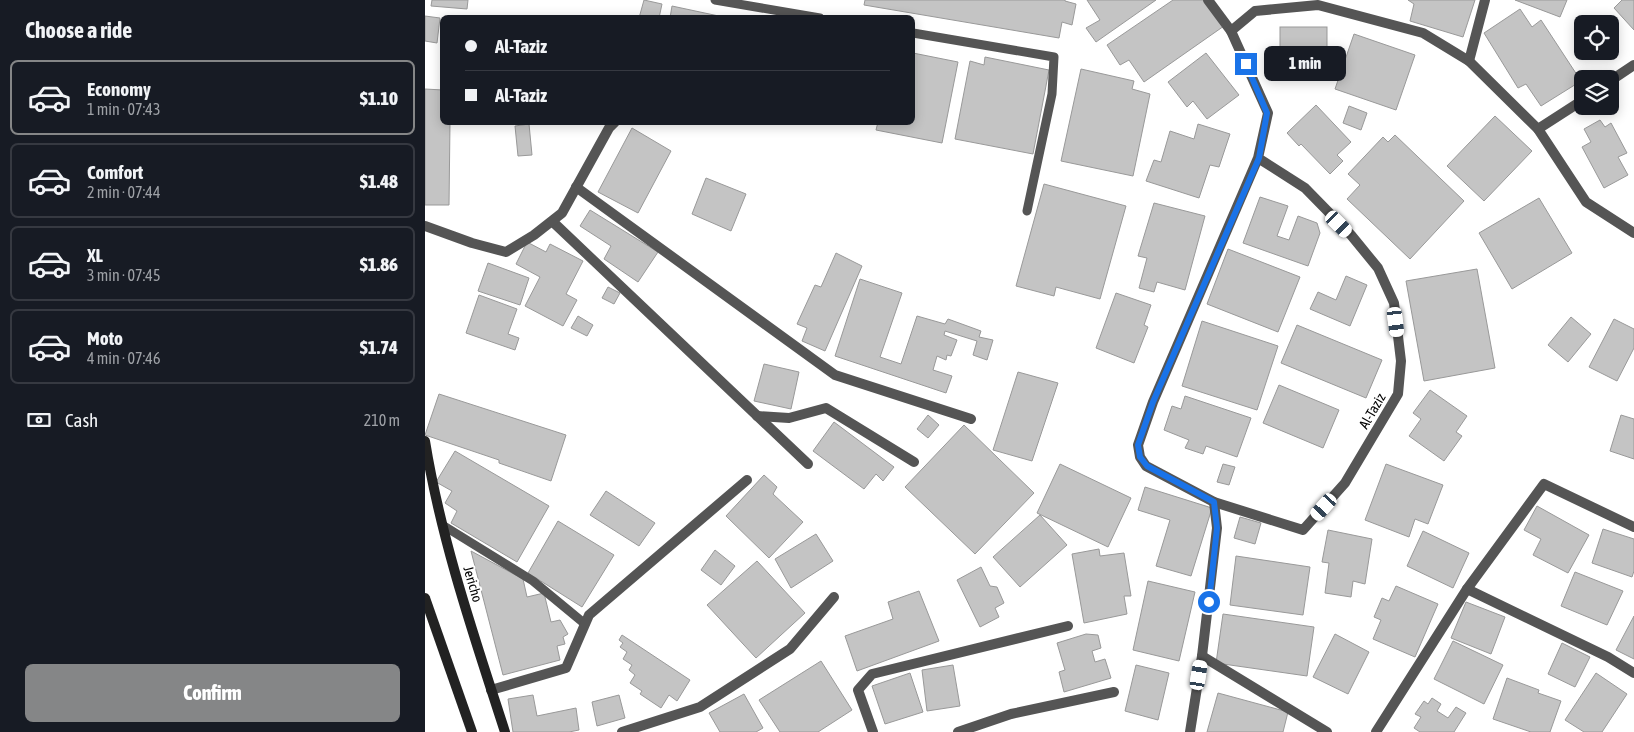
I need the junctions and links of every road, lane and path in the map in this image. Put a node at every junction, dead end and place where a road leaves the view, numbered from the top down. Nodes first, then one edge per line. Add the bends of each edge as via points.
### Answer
1 (715, 0) edge
2 (1209, 0) edge
3 (1259, 0) edge
4 (1485, 0) edge
5 (1255, 10) junction
6 (802, 15) edge
7 (1231, 31) junction
8 (915, 33) edge
9 (1469, 61) junction
10 (1634, 65) edge
11 (1619, 75) edge
12 (1574, 106) edge
13 (612, 125) edge
14 (1538, 129) junction
15 (1259, 158) junction
16 (576, 187) junction
17 (1027, 211) dead end
18 (553, 222) junction
19 (425, 226) edge
20 (1634, 232) edge
21 (757, 416) junction
22 (971, 419) dead end
23 (425, 441) edge
24 (914, 462) dead end
25 (808, 464) dead end
26 (747, 480) dead end
27 (1214, 502) junction
28 (444, 526) junction
29 (1634, 527) edge
30 (1467, 589) junction
31 (835, 597) dead end
32 (425, 598) edge
33 (427, 613) edge
34 (585, 624) junction
35 (1068, 626) dead end
36 (1202, 656) junction
37 (1634, 673) edge
38 (491, 690) junction
39 (1114, 692) dead end
40 (471, 732) edge
41 (505, 732) edge
42 (622, 732) edge
43 (873, 732) edge
44 (958, 732) edge
45 (1190, 732) edge
46 (1327, 732) edge
47 (1376, 732) edge

1 - 6 lane
2 - 7 street, Al-Taziz
3 - 5 street
4 - 9 street
5 - 7 street
5 - 9 street via 1318,4 1423,33
7 - 15 street, Al-Taziz via 1267,113
8 - 17 lane via 1054,57 1052,94
9 - 14 street
10 - 11 street
12 - 14 street
13 - 16 street
14 - 20 street via 1586,202
15 - 27 street, Al-Taziz via 1153,402 1138,445 1140,457 1147,466
15 - 27 street, Al-Taziz via 1305,188 1378,268 1394,303 1401,361 1398,394 1345,483 1303,530
16 - 18 street via 562,213
16 - 22 street via 835,375
18 - 19 street via 507,252
18 - 21 street
21 - 24 street via 789,418 826,408
21 - 25 street
23 - 28 main road, Jericho
26 - 34 street via 589,615
27 - 36 street via 1217,528
28 - 34 lane via 533,580
28 - 38 main road, Jericho via 457,584
29 - 30 street via 1544,484
30 - 37 street via 1608,657
30 - 47 street
31 - 42 street via 790,649 701,707
32 - 33 main road
33 - 40 main road
34 - 38 street via 567,668
35 - 43 street via 872,674 858,690
36 - 45 street
36 - 46 street
38 - 41 main road, Jericho
39 - 44 street via 1011,714

